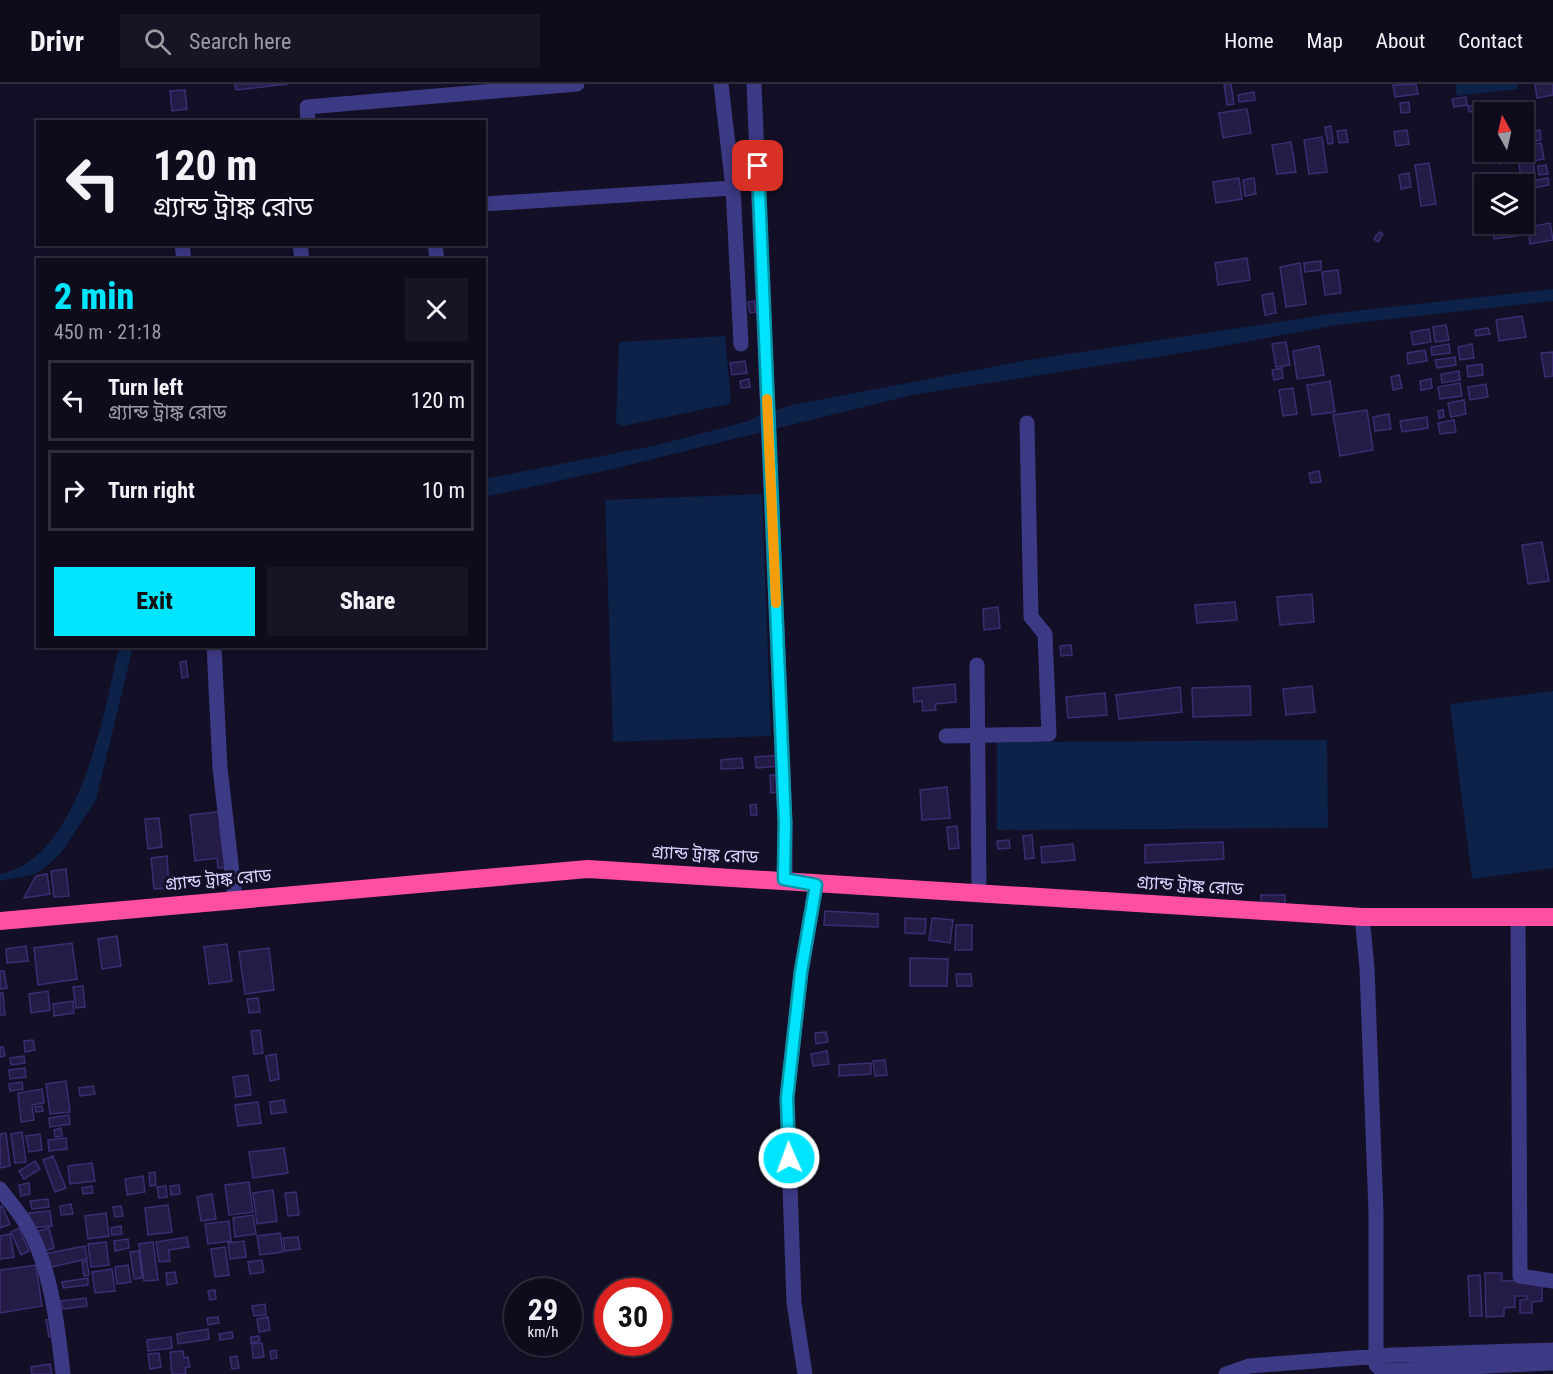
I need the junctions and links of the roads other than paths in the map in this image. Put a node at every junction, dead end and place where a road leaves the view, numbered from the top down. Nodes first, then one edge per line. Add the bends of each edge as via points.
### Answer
1 (577, 84) edge
2 (721, 84) edge
3 (754, 84) edge
4 (308, 120) edge
5 (733, 188) junction
6 (486, 204) edge
7 (741, 344) dead end
8 (1027, 423) dead end
9 (214, 648) edge
10 (977, 665) dead end
11 (946, 736) dead end
12 (978, 737) junction
13 (784, 879) junction
14 (816, 885) junction
15 (979, 892) junction
16 (235, 898) junction
17 (1362, 917) junction
18 (1518, 917) junction
19 (1553, 917) edge
20 (0, 921) edge
21 (0, 1189) edge
22 (1553, 1281) edge
23 (1553, 1350) edge
24 (1374, 1356) junction
25 (1553, 1363) edge
26 (1466, 1370) edge
27 (63, 1374) edge
28 (805, 1374) edge
29 (1226, 1374) edge

1 - 4 street via 307,107
2 - 5 street
3 - 13 street via 785,823
5 - 6 street
5 - 7 street
8 - 12 street via 1031,617 1045,634 1050,734
9 - 16 street via 220,768
10 - 12 street
11 - 12 street
12 - 15 street
13 - 14 highway, গ্র্যান্ড ট্রাঙ্ক রোড
13 - 16 highway, গ্র্যান্ড ট্রাঙ্ক রোড via 588,869
14 - 15 highway, গ্র্যান্ড ট্রাঙ্ক রোড
14 - 28 street via 801,972 787,1098 794,1303
15 - 17 highway, গ্র্যান্ড ট্রাঙ্ক রোড
16 - 20 highway, গ্র্যান্ড ট্রাঙ্ক রোড
17 - 18 highway, গ্র্যান্ড ট্রাঙ্ক রোড
17 - 24 street via 1376,1201
18 - 19 highway, গ্র্যান্ড ট্রাঙ্ক রোড
18 - 22 street via 1520,1276
21 - 27 street via 28,1227 48,1280
23 - 24 street
24 - 26 street via 1383,1371
24 - 29 street via 1249,1366
25 - 26 street

